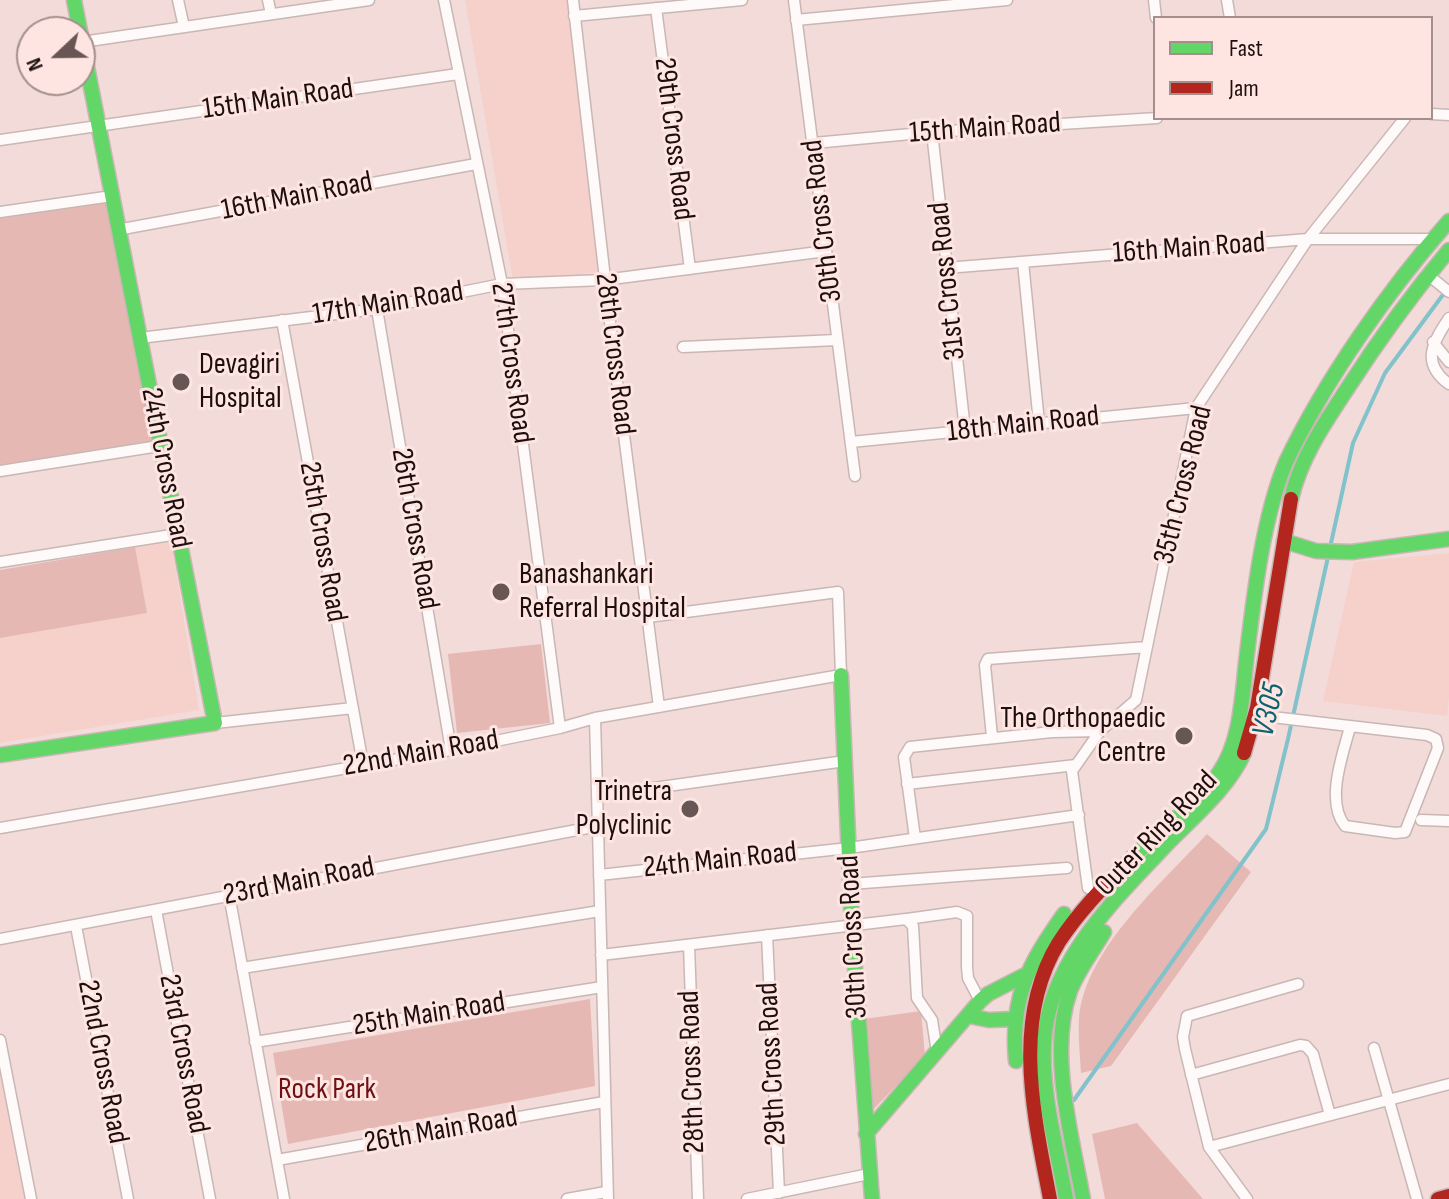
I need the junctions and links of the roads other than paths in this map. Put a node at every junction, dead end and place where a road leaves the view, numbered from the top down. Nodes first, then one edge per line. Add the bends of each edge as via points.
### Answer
1 (178, 0) edge
2 (268, 0) edge
3 (365, 0) edge
4 (444, 0) edge
5 (573, 0) edge
6 (742, 0) edge
7 (794, 0) edge
8 (1007, 0) edge
9 (911, 4) edge
10 (656, 8) junction
11 (271, 14) junction
12 (574, 16) junction
13 (796, 20) junction
14 (184, 27) junction
15 (96, 40) edge
16 (458, 74) junction
17 (92, 96) edge
18 (1153, 118) edge
19 (1403, 120) edge
20 (98, 126) junction
21 (932, 132) junction
22 (0, 140) edge
23 (814, 143) junction
24 (476, 164) junction
25 (112, 196) junction
26 (0, 212) edge
27 (1449, 221) edge
28 (117, 230) junction
29 (1308, 239) junction
30 (1432, 239) junction
31 (1449, 250) edge
32 (826, 251) junction
33 (1023, 262) junction
34 (1444, 266) edge
35 (946, 268) junction
36 (690, 269) junction
37 (1427, 274) junction
38 (604, 280) junction
39 (502, 284) junction
40 (1449, 292) edge
41 (377, 309) junction
42 (1449, 318) edge
43 (282, 320) junction
44 (140, 338) junction
45 (837, 340) junction
46 (1433, 342) junction
47 (683, 347) dead end
48 (1449, 362) edge
49 (1449, 384) edge
50 (1196, 408) junction
51 (1039, 423) junction
52 (965, 430) junction
53 (851, 442) junction
54 (159, 446) junction
55 (0, 471) edge
56 (855, 476) dead end
57 (178, 534) junction
58 (1449, 539) edge
59 (1284, 541) junction
60 (0, 562) edge
61 (648, 617) junction
62 (1147, 647) junction
63 (841, 675) junction
64 (659, 707) junction
65 (353, 708) junction
66 (1255, 715) junction
67 (595, 718) junction
68 (215, 723) junction
69 (1350, 727) junction
70 (560, 728) junction
71 (1100, 731) junction
72 (992, 737) junction
73 (451, 750) junction
74 (0, 755) edge
75 (845, 761) junction
76 (363, 764) junction
77 (1076, 765) junction
78 (907, 784) junction
79 (597, 796) junction
80 (1079, 815) junction
81 (1421, 820) dead end
82 (1449, 821) edge
83 (1174, 825) junction
84 (598, 826) junction
85 (0, 828) edge
86 (915, 838) junction
87 (849, 848) junction
88 (1067, 868) dead end
89 (599, 875) junction
90 (850, 884) junction
91 (1088, 888) junction
92 (229, 894) junction
93 (156, 910) junction
94 (600, 911) junction
95 (906, 919) junction
96 (76, 926) junction
97 (852, 927) junction
98 (767, 935) junction
99 (0, 939) edge
100 (689, 945) junction
101 (601, 955) junction
102 (242, 968) junction
103 (1025, 975) junction
104 (1298, 984) dead end
105 (602, 987) junction
106 (980, 1001) junction
107 (969, 1016) junction
108 (1014, 1019) junction
109 (0, 1040) edge
110 (255, 1042) junction
111 (1374, 1048) dead end
112 (937, 1052) junction
113 (1191, 1075) junction
114 (1449, 1084) edge
115 (1388, 1101) junction
116 (604, 1102) junction
117 (1330, 1115) junction
118 (866, 1134) junction
119 (1209, 1147) junction
120 (277, 1160) junction
121 (869, 1174) junction
122 (779, 1193) junction
123 (607, 1195) edge
124 (1449, 1196) edge
125 (31, 1199) edge
126 (128, 1199) edge
127 (210, 1199) edge
128 (284, 1199) edge
129 (567, 1199) edge
130 (698, 1199) edge
131 (747, 1199) edge
132 (872, 1199) edge
133 (1039, 1199) edge
134 (1050, 1199) edge
135 (1066, 1199) edge
136 (1083, 1199) edge
137 (1247, 1199) edge
138 (1417, 1199) edge
139 (1438, 1199) edge

1 - 14 street
2 - 11 street
3 - 11 street
4 - 16 street, 27th Cross Road
5 - 12 street, 28th Cross Road
6 - 10 street
7 - 13 street, 30th Cross Road
8 - 9 street
9 - 13 street
10 - 12 street
10 - 36 street, 29th Cross Road
11 - 14 street
12 - 38 street, 28th Cross Road
13 - 23 street, 30th Cross Road
14 - 15 street
16 - 20 street, 15th Main Road
16 - 24 street, 27th Cross Road
17 - 20 main road, 24th Cross Road
18 - 21 street, 15th Main Road
19 - 29 street, 35th Cross Road
20 - 22 street, 15th Main Road
20 - 25 main road, 24th Cross Road
21 - 23 street, 15th Main Road
21 - 35 street, 31st Cross Road
23 - 32 street, 30th Cross Road
24 - 28 street, 16th Main Road
24 - 39 street, 27th Cross Road
25 - 26 street
25 - 28 main road, 24th Cross Road
27 - 30 main road, Outer Ring Road
28 - 44 main road, 24th Cross Road
29 - 30 street, 16th Main Road
29 - 33 street, 16th Main Road
29 - 50 street, 35th Cross Road
30 - 83 main road, Outer Ring Road via 1353,345 1293,446 1279,481 1238,720 1224,765
31 - 34 main road, Outer Ring Road
32 - 36 street, 17th Main Road
32 - 45 street, 30th Cross Road
33 - 35 street, 16th Main Road
33 - 51 street
34 - 37 main road, Outer Ring Road
35 - 52 street, 31st Cross Road
36 - 38 street, 17th Main Road
37 - 40 street
37 - 59 main road, Outer Ring Road via 1325,421 1294,484
38 - 39 street, 17th Main Road
38 - 61 street, 28th Cross Road
39 - 41 street, 17th Main Road
39 - 70 street, 27th Cross Road
41 - 43 street, 17th Main Road
41 - 73 street, 26th Cross Road
42 - 46 street
43 - 44 street, 17th Main Road
43 - 65 street, 25th Cross Road
44 - 54 main road, 24th Cross Road
45 - 47 street
45 - 53 street, 30th Cross Road
46 - 48 street
46 - 49 street via 1435,367
50 - 51 street, 18th Main Road
50 - 62 street, 35th Cross Road
51 - 52 street, 18th Main Road
52 - 53 street, 18th Main Road
53 - 56 street, 30th Cross Road
54 - 55 street
54 - 57 main road, 24th Cross Road
57 - 60 street
57 - 68 main road, 24th Cross Road
58 - 59 main road via 1352,552 1316,551
59 - 66 main road, Outer Ring Road
61 - 63 street via 838,592
61 - 64 street, 28th Cross Road
62 - 71 street, 35th Cross Road via 1136,700
62 - 72 street via 988,659
63 - 64 street, 22nd Main Road
63 - 75 main road, 30th Cross Road
64 - 67 street, 22nd Main Road
65 - 68 street
65 - 76 street, 25th Cross Road
66 - 69 street
66 - 83 main road, Outer Ring Road via 1237,769 1217,795
67 - 70 street, 22nd Main Road
67 - 79 street
68 - 74 main road
69 - 69 street via 1338,780 1339,819 1345,826 1405,832 1438,748 1436,739
70 - 73 street, 22nd Main Road
71 - 72 street
71 - 77 street, 35th Cross Road
72 - 78 street via 910,747 904,757
73 - 76 street, 22nd Main Road
75 - 79 street
75 - 87 main road, 30th Cross Road
76 - 85 street, 22nd Main Road
77 - 78 street
77 - 80 street via 1072,771
78 - 86 street
79 - 84 street
80 - 86 street, 24th Main Road
80 - 91 street
81 - 82 street
83 - 91 main road via 1148,831
83 - 134 main road, Outer Ring Road via 1081,913 1049,960 1035,1002 1028,1041 1030,1079
83 - 135 main road, Outer Ring Road via 1064,970 1048,1019 1045,1079
83 - 136 main road via 1168,859 1104,933 1070,992 1063,1026 1065,1091
84 - 89 street
84 - 92 street, 23rd Main Road
86 - 87 street, 24th Main Road
87 - 89 street, 24th Main Road
87 - 90 main road, 30th Cross Road
88 - 90 street
89 - 94 street
90 - 97 main road, 30th Cross Road
91 - 103 main road
92 - 93 street, 23rd Main Road
92 - 102 street
93 - 96 street, 23rd Main Road
93 - 127 street, 23rd Cross Road
94 - 101 street
94 - 102 street
95 - 97 street
95 - 106 street via 957,912 967,916 968,978
95 - 112 street via 913,926 917,998 932,1020
96 - 99 street, 23rd Main Road
96 - 126 street, 22nd Cross Road
97 - 98 street
97 - 118 main road, 30th Cross Road
98 - 100 street
98 - 122 street, 29th Cross Road
100 - 101 street
100 - 130 street, 28th Cross Road
101 - 105 street
102 - 110 street
103 - 106 main road
103 - 108 main road
104 - 113 street via 1187,1016 1183,1037
105 - 110 street, 25th Main Road
105 - 116 street
106 - 107 main road
107 - 108 main road
107 - 112 main road
108 - 133 main road via 1017,1083
109 - 125 street
110 - 120 street
111 - 115 street
112 - 118 main road
113 - 117 street via 1300,1045 1313,1054
113 - 119 street
114 - 115 street
115 - 117 street
115 - 138 street
116 - 120 street, 26th Main Road
116 - 123 street
117 - 119 street
118 - 121 main road, 30th Cross Road
119 - 137 street
120 - 128 street
121 - 122 street
121 - 132 main road, 30th Cross Road
122 - 131 street
123 - 129 street
124 - 139 main road

